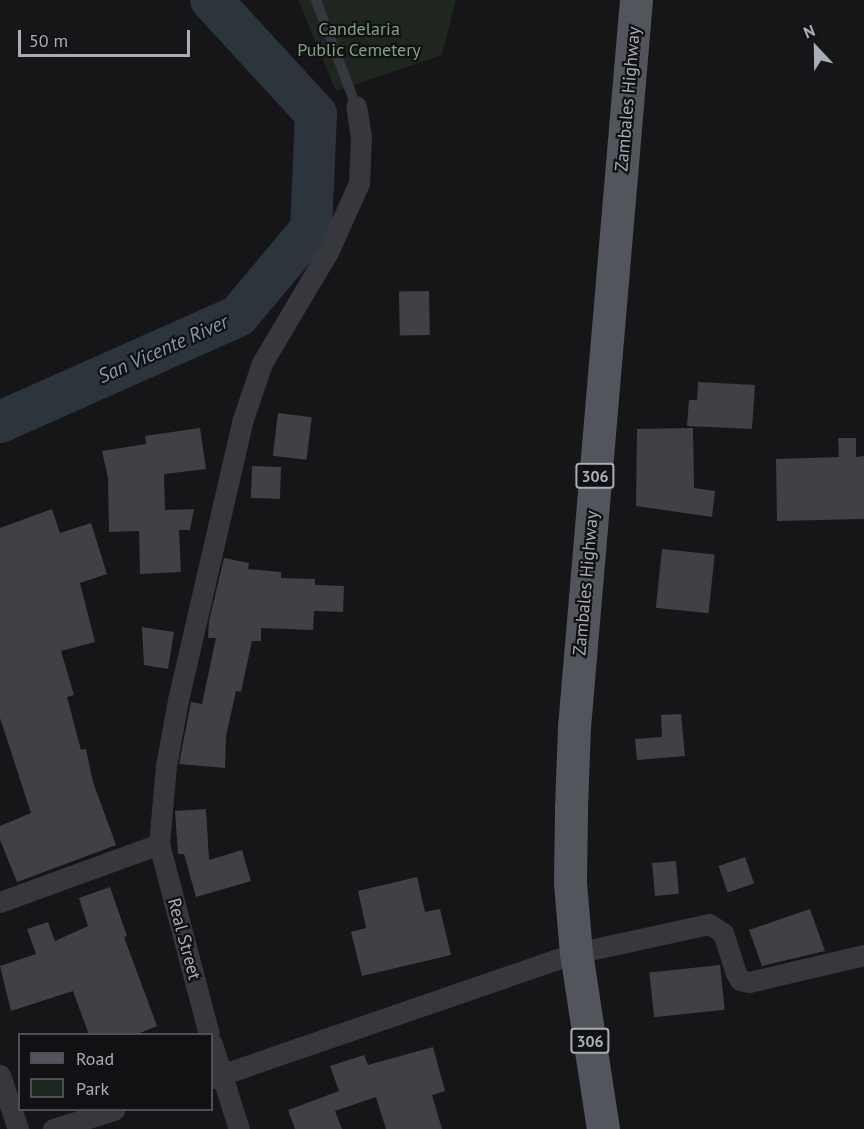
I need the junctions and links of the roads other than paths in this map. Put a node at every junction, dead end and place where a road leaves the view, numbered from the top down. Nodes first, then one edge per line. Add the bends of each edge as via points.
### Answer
1 (316, 0) edge
2 (636, 0) edge
3 (356, 106) joint
4 (159, 843) junction
5 (0, 902) edge
6 (576, 952) junction
7 (864, 955) edge
8 (208, 1033) edge
9 (213, 1052) edge
10 (0, 1075) edge
11 (216, 1077) edge
12 (111, 1111) edge
13 (18, 1129) edge
14 (53, 1129) edge
15 (239, 1129) edge
16 (603, 1129) edge

1 - 3 lane
2 - 6 main road, Zambales Highway / 306 via 574,727 570,883
3 - 4 street, Real Street via 362,137 359,183 328,252 262,363 243,419 178,700 166,766
4 - 5 street
4 - 8 street, Real Street
6 - 7 street via 709,924 723,933 735,973 748,982
6 - 11 street
6 - 16 main road, Zambales Highway / 306
9 - 11 street
10 - 13 street
11 - 15 street
12 - 14 street

